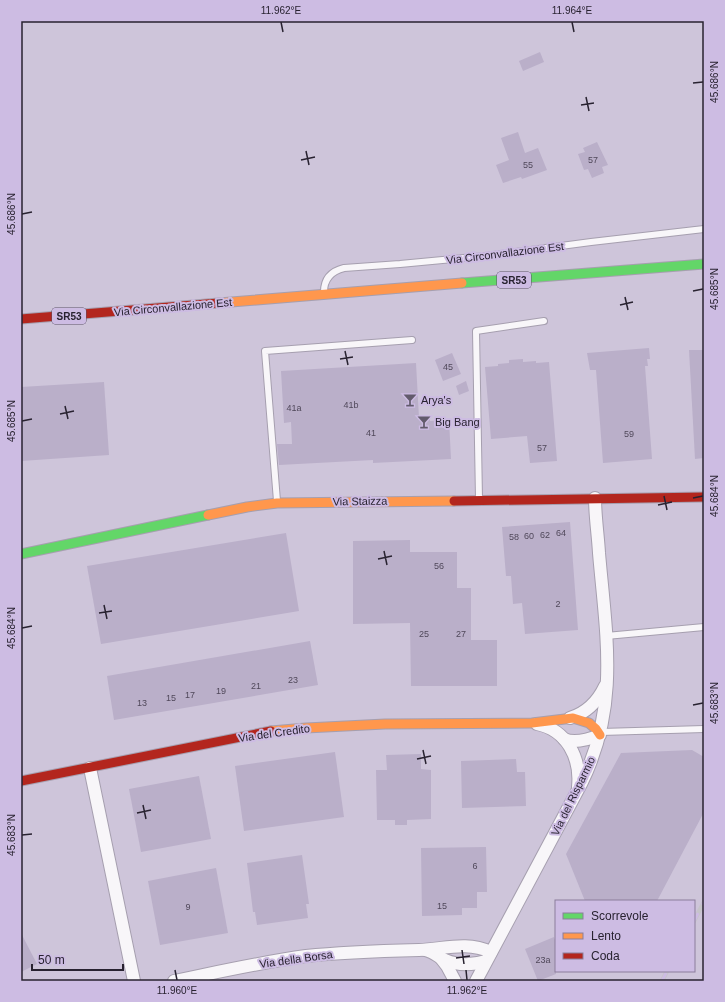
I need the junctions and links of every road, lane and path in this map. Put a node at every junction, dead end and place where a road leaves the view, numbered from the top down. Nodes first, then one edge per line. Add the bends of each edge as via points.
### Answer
1 (704, 229) edge
2 (704, 264) edge
3 (324, 295) junction
4 (21, 319) edge
5 (544, 321) dead end
6 (412, 340) dead end
7 (704, 496) edge
8 (596, 498) junction
9 (479, 499) junction
10 (277, 502) junction
11 (21, 554) edge
12 (704, 627) edge
13 (606, 636) junction
14 (607, 681) junction
15 (568, 719) junction
16 (532, 723) junction
17 (704, 729) edge
18 (600, 733) junction
19 (564, 739) junction
20 (90, 768) junction
21 (21, 781) edge
22 (577, 790) junction
23 (420, 950) junction
24 (440, 956) junction
25 (489, 956) junction
26 (134, 981) edge
27 (174, 981) edge
28 (455, 981) edge
29 (476, 981) edge

1 - 3 lane, Via Circonvallazione Est via 485,256 344,268 330,274 324,285
2 - 3 street, Via Circonvallazione Est / SR53
3 - 4 street, Via Circonvallazione Est / SR53
5 - 9 lane via 476,331
6 - 10 lane via 265,351
7 - 8 street, Via Staizza
8 - 9 street, Via Staizza
8 - 13 street, Via del Risparmio
9 - 10 street, Via Staizza
10 - 11 street, Via Staizza
12 - 13 lane
13 - 14 street, Via del Risparmio
14 - 15 street, Via del Credito via 594,703
14 - 18 street, Via del Risparmio
15 - 16 street, Via del Credito
15 - 18 street, Via del Credito via 587,722
16 - 19 street, Via del Credito via 546,727
16 - 20 street, Via del Credito via 356,725 294,729 245,736
17 - 18 lane
18 - 19 street via 579,741
18 - 22 street, Via del Risparmio via 590,764
19 - 22 street, Via del Credito via 576,760
20 - 21 street, Via del Credito
20 - 26 street
22 - 25 street, Via del Risparmio
23 - 24 street, Via della Borsa
23 - 25 street, Via della Borsa via 476,947
23 - 27 street, Via della Borsa via 366,951 289,958
24 - 25 street, Via della Borsa via 465,965 474,964
24 - 28 street
25 - 29 street, Via del Risparmio

